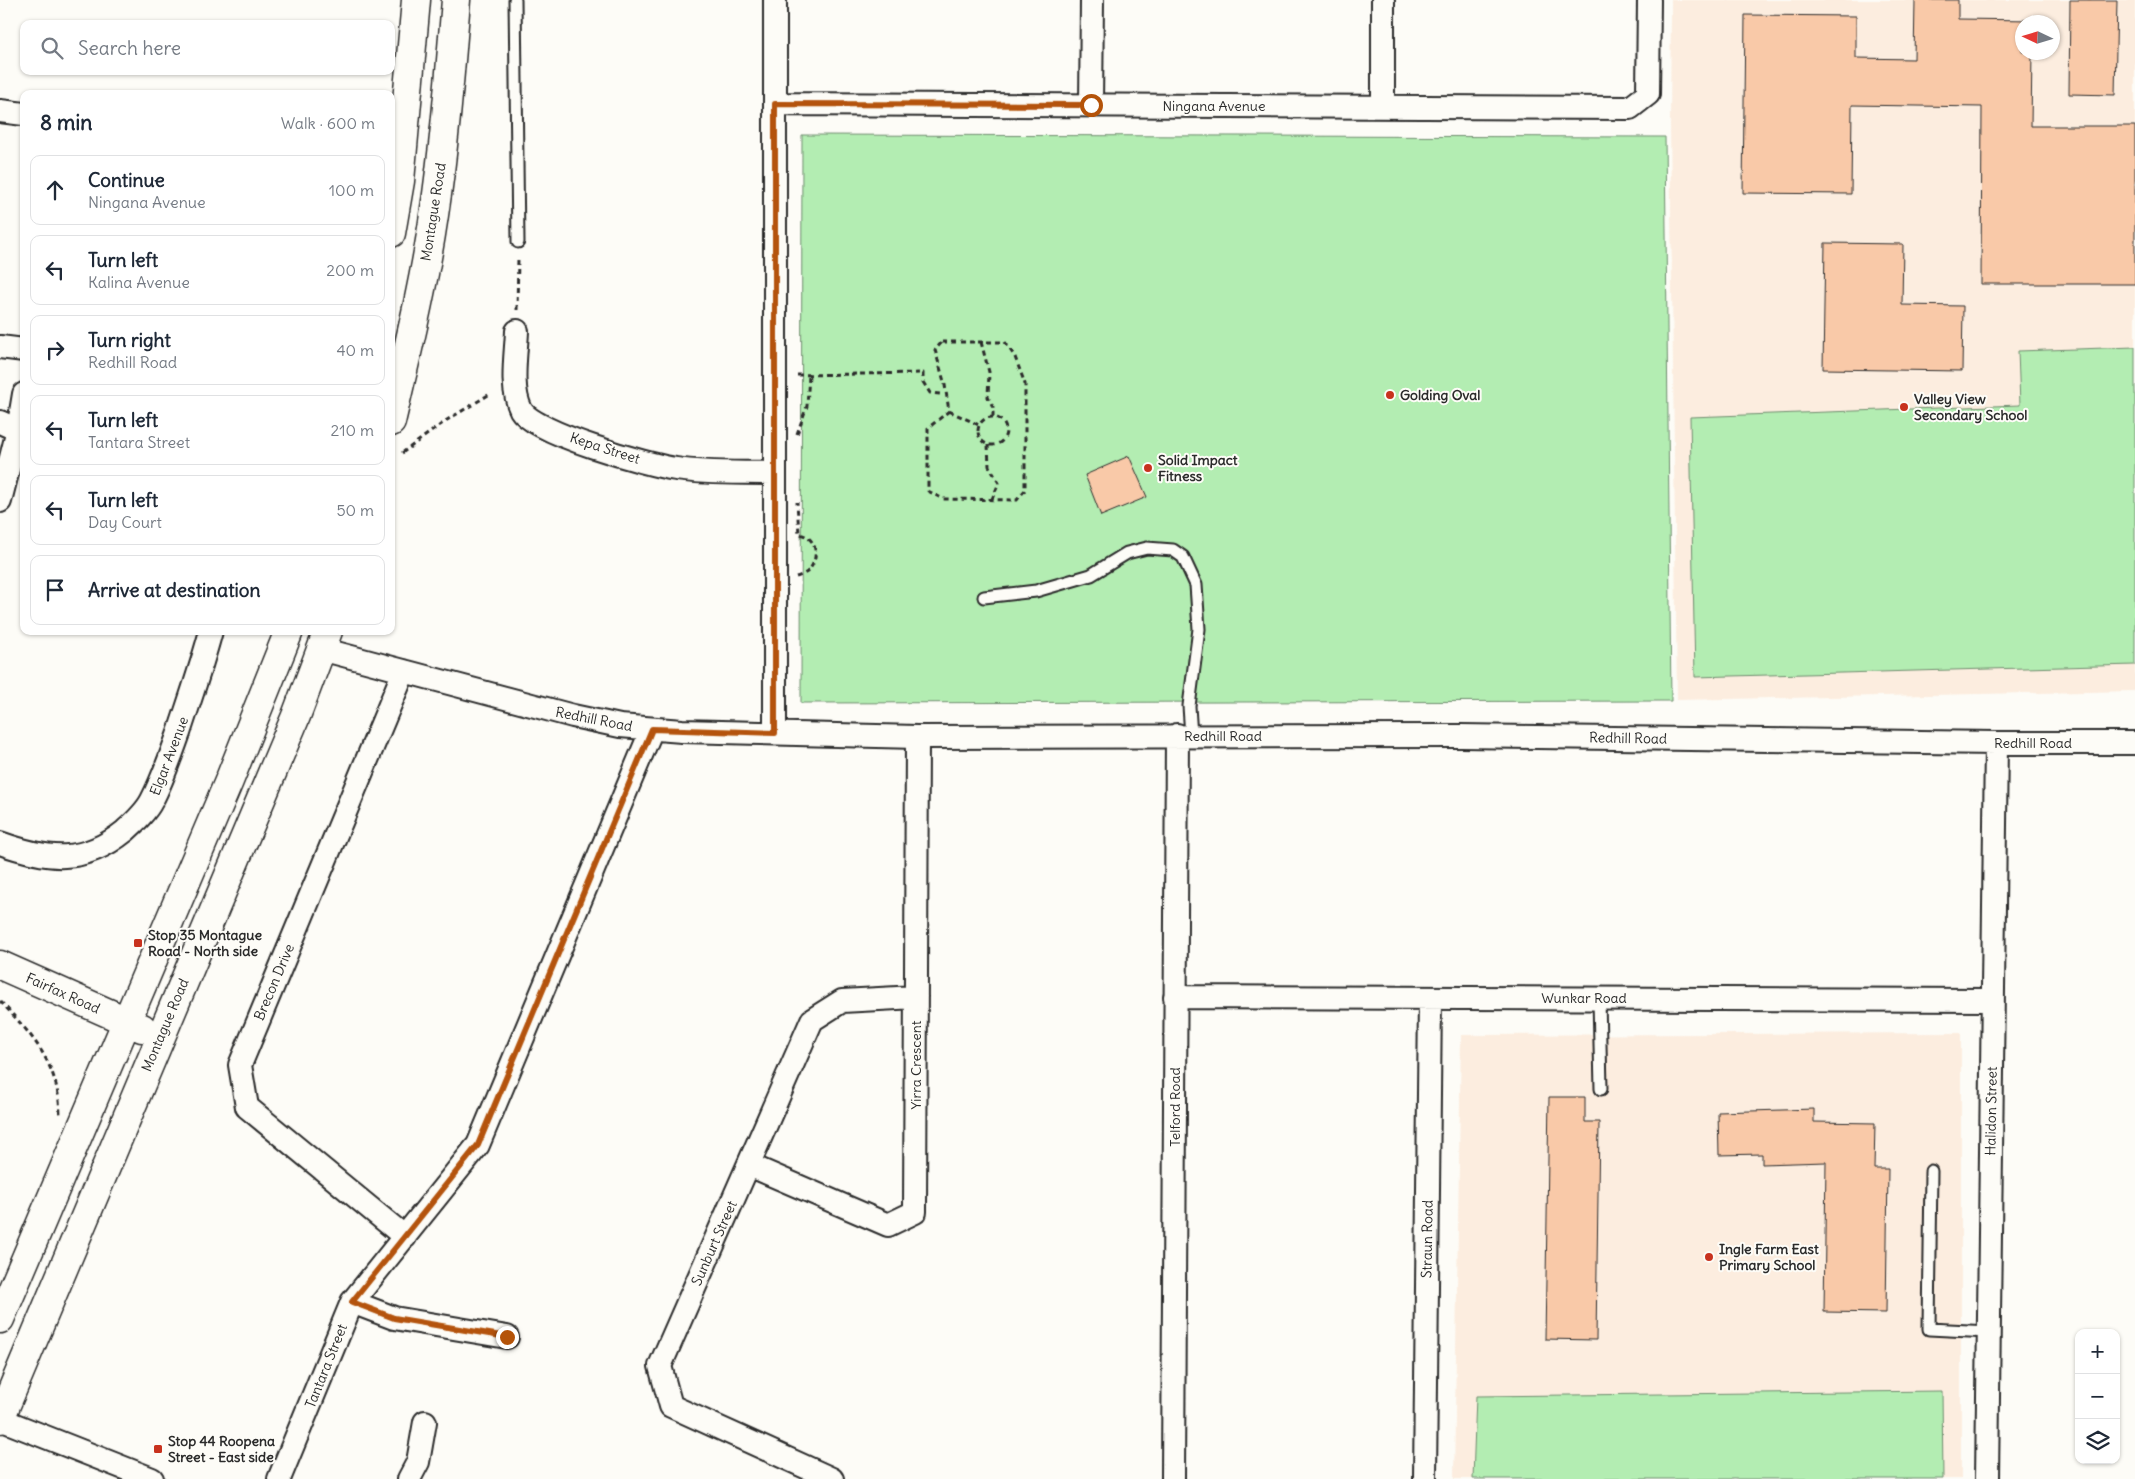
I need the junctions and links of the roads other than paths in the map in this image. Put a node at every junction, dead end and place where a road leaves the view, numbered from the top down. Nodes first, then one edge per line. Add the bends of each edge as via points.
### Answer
1 (416, 0) edge
2 (456, 0) edge
3 (515, 0) edge
4 (775, 0) edge
5 (1092, 0) edge
6 (1383, 0) edge
7 (1649, 0) edge
8 (775, 104) junction
9 (1091, 105) junction
10 (1383, 107) junction
11 (0, 111) edge
12 (20, 114) edge
13 (395, 210) edge
14 (518, 242) road end
15 (517, 331) road end
16 (0, 348) edge
17 (20, 350) edge
18 (20, 403) edge
19 (395, 405) edge
20 (9, 426) edge
21 (775, 473) junction
22 (0, 502) edge
23 (984, 597) dead end
24 (211, 635) edge
25 (288, 635) edge
26 (294, 635) edge
27 (325, 640) edge
28 (404, 671) junction
29 (652, 729) junction
30 (775, 733) junction
31 (917, 736) junction
32 (1184, 736) junction
33 (1996, 743) junction
34 (2135, 743) edge
35 (0, 844) edge
36 (0, 965) edge
37 (916, 997) junction
38 (1175, 997) junction
39 (1430, 998) junction
40 (1599, 998) junction
41 (1992, 1000) junction
42 (126, 1020) junction
43 (160, 1037) junction
44 (1601, 1089) dead end
45 (749, 1165) junction
46 (1931, 1171) dead end
47 (405, 1237) junction
48 (352, 1302) junction
49 (0, 1319) edge
50 (1988, 1332) junction
51 (507, 1337) dead end
52 (0, 1419) edge
53 (425, 1422) dead end
54 (152, 1479) edge
55 (279, 1479) edge
56 (409, 1479) edge
57 (832, 1479) edge
58 (1172, 1479) edge
59 (1425, 1479) edge
60 (1987, 1479) edge

1 - 13 main road
2 - 19 main road, Montague Road via 434,215
3 - 14 lane
4 - 8 street
5 - 9 street
6 - 10 street
7 - 10 street, Ningana Avenue via 1648,94 1630,108
8 - 9 street, Ningana Avenue
8 - 21 street
9 - 10 street, Ningana Avenue
11 - 12 street
15 - 21 street, Kepa Street via 515,394 522,412 537,424 600,450 676,469
16 - 17 street
18 - 20 street
20 - 22 street
21 - 30 street
23 - 32 lane via 1036,591 1091,575 1127,553 1147,548 1173,550 1183,557 1196,585 1199,629
24 - 35 street, Elgar Avenue via 163,775 152,801 133,824 104,846 75,856 44,856
25 - 42 main road
26 - 27 main road
27 - 28 street, Redhill Road
27 - 43 main road, Montague Road
28 - 29 street, Redhill Road via 573,716
28 - 47 street, Brecon Drive via 240,1065 247,1107
29 - 30 street, Redhill Road
29 - 47 street, Tantara Street via 478,1145
30 - 31 street, Redhill Road
31 - 32 street, Redhill Road
31 - 37 street, Yirra Crescent
32 - 33 street, Redhill Road
32 - 38 street, Telford Road
33 - 34 street, Redhill Road
33 - 41 street, Halidon Street
36 - 42 main road, Fairfax Road
37 - 45 street, Sunburt Street via 842,1001 812,1020
37 - 45 street, Yirra Crescent via 915,1212 888,1225
38 - 39 street, Wunkar Road
38 - 58 street, Telford Road
39 - 40 street, Wunkar Road
39 - 59 street, Straun Road
40 - 41 street, Wunkar Road
40 - 44 lane
41 - 50 street, Halidon Street
42 - 43 main road, Fairfax Road
42 - 49 main road
43 - 52 main road, Montague Road
45 - 57 street, Sunburt Street via 660,1366 671,1406
46 - 50 lane via 1930,1329
47 - 48 street, Tantara Street
48 - 51 street via 394,1318
48 - 55 street, Tantara Street
50 - 60 street, Halidon Street
52 - 54 street
53 - 56 street via 418,1462

